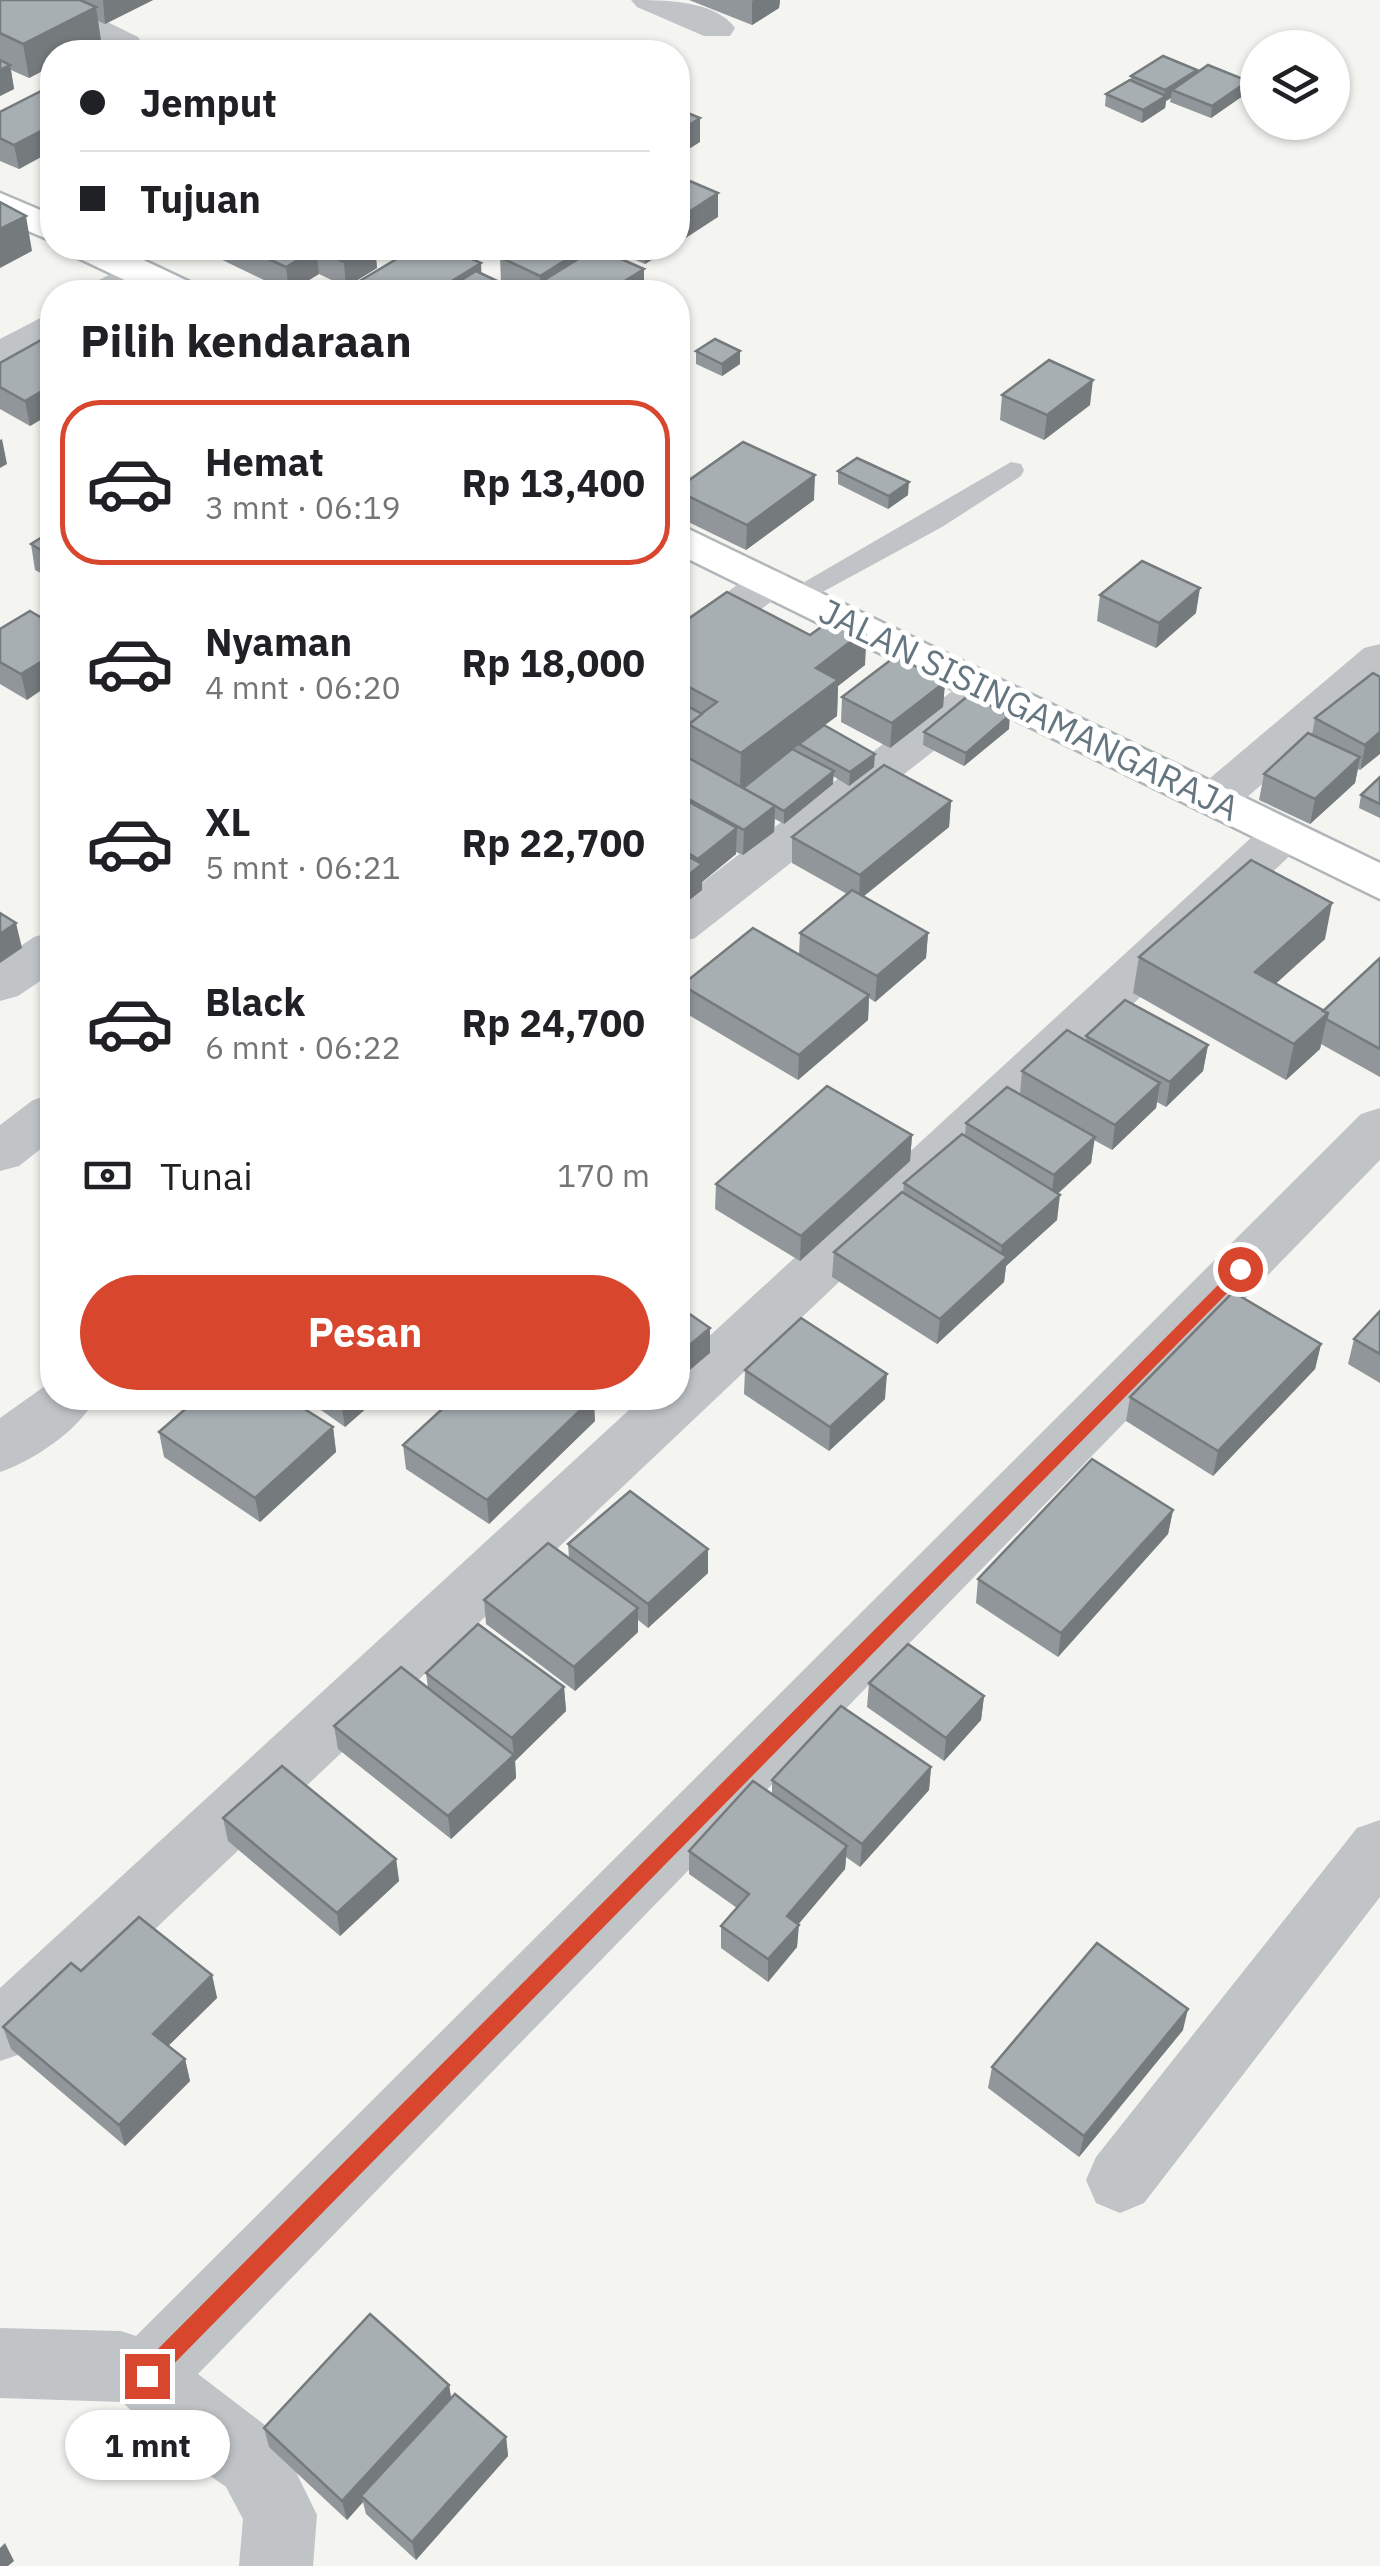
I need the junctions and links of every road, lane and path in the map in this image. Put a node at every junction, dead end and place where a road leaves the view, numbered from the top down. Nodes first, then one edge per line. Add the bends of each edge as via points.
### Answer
1 (36, 0) edge
2 (649, 0) edge
3 (717, 28) dead end
4 (114, 40) edge
5 (0, 204) edge
6 (40, 224) edge
7 (100, 260) edge
8 (120, 280) edge
9 (40, 331) edge
10 (0, 356) edge
11 (1011, 470) dead end
12 (690, 544) edge
13 (782, 589) junction
14 (690, 643) edge
15 (1380, 658) edge
16 (985, 688) junction
17 (1213, 800) junction
18 (1283, 835) junction
19 (1380, 883) edge
20 (690, 917) edge
21 (40, 957) edge
22 (0, 984) edge
23 (40, 1122) edge
24 (1380, 1128) edge
25 (0, 1152) edge
26 (690, 1388) edge
27 (52, 1410) edge
28 (666, 1410) edge
29 (0, 1450) edge
30 (1380, 1848) edge
31 (0, 2031) edge
32 (1120, 2180) dead end
33 (0, 2363) edge
34 (147, 2376) junction
35 (276, 2566) edge

1 - 4 street
2 - 3 street
5 - 6 street
7 - 8 street
9 - 10 street
11 - 13 lane via 932,521
12 - 13 street, JALAN SISINGAMANGARAJA
13 - 14 street
13 - 16 street, JALAN SISINGAMANGARAJA
15 - 17 street
16 - 17 street, JALAN SISINGAMANGARAJA
16 - 20 street
17 - 18 street, JALAN SISINGAMANGARAJA
18 - 19 street, JALAN SISINGAMANGARAJA
18 - 26 street
21 - 22 street
23 - 25 street
24 - 34 street
27 - 29 street
28 - 31 street
30 - 32 street
33 - 34 street via 121,2366
34 - 35 street via 252,2461 280,2515

